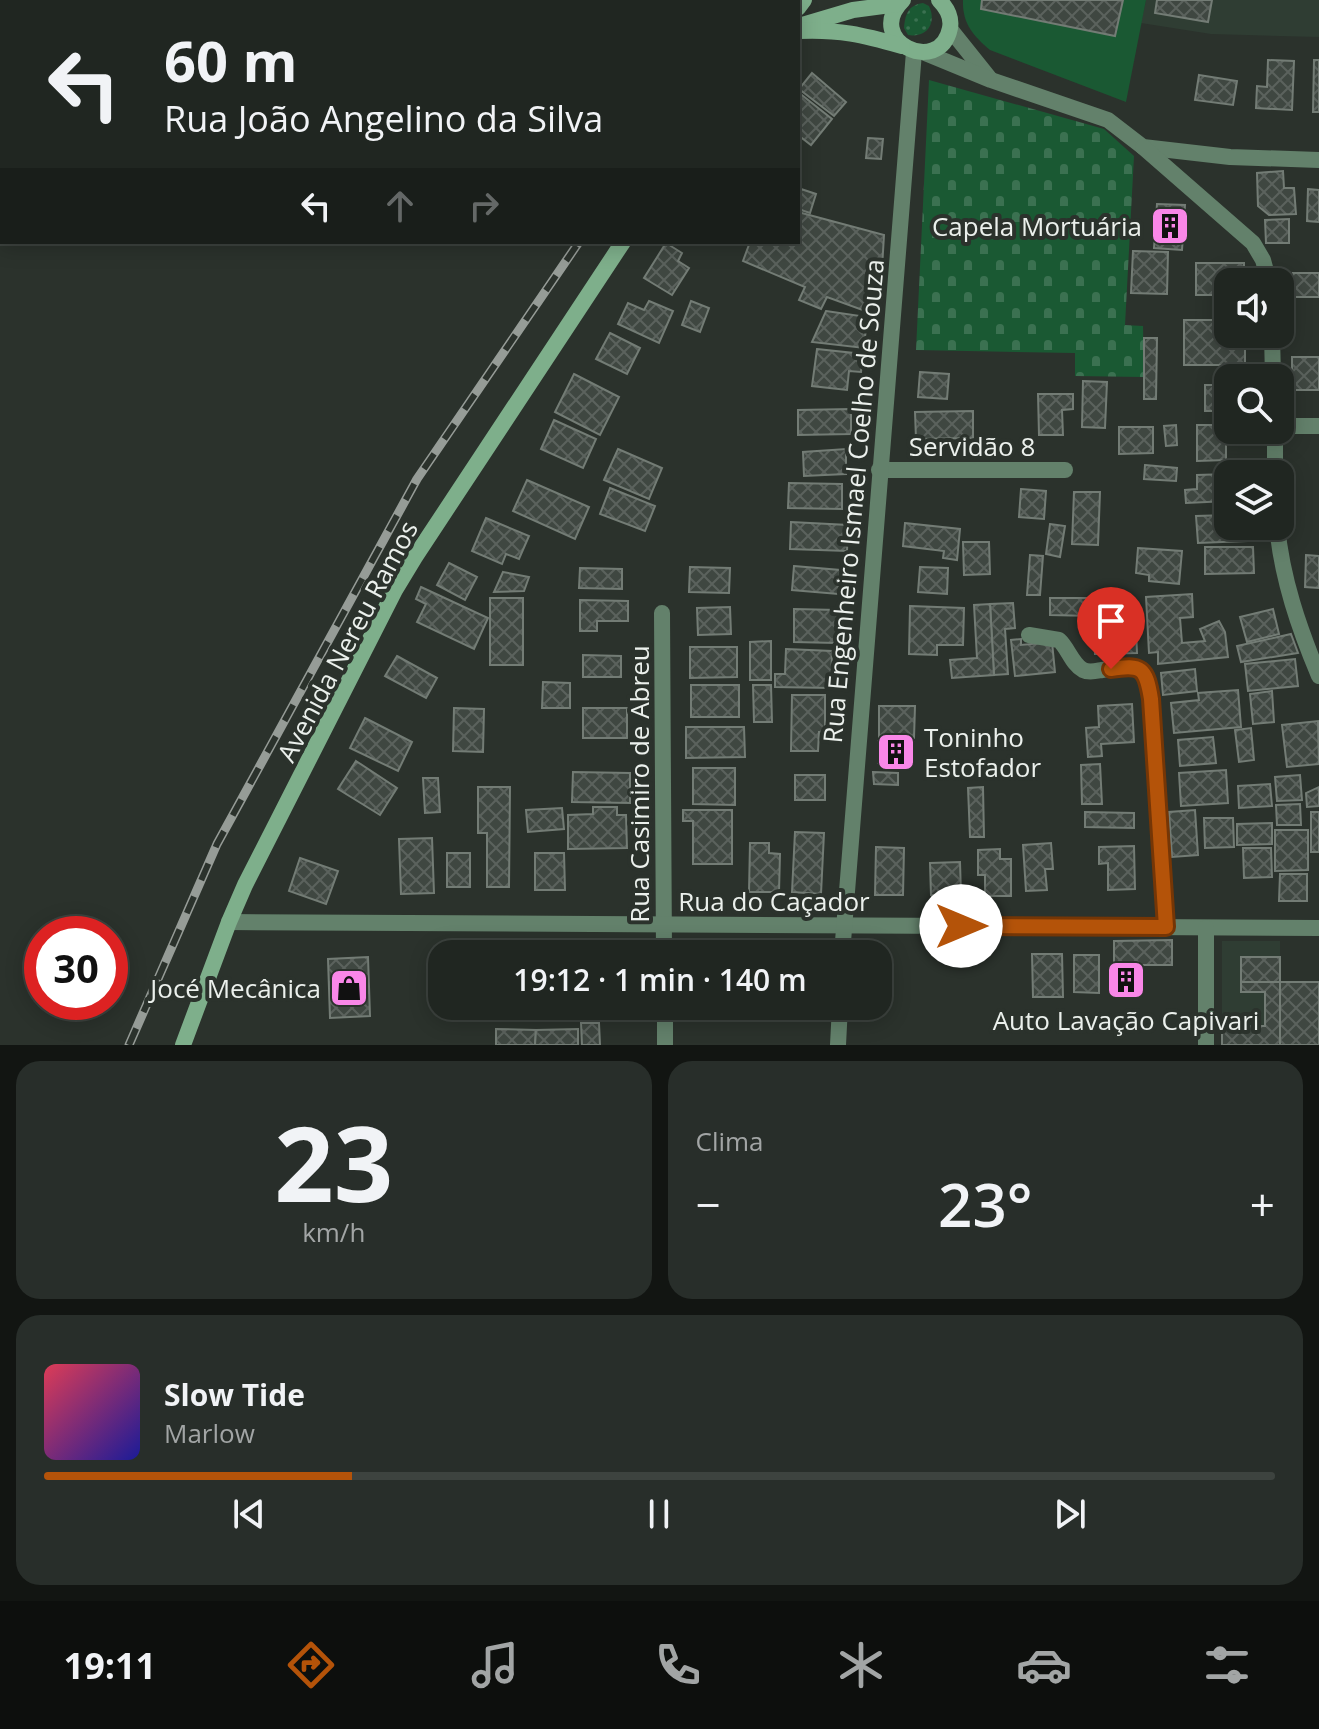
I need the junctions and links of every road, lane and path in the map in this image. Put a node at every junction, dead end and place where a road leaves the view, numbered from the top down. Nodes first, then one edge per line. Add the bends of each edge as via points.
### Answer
1 (900, 2) edge
2 (943, 2) edge
3 (800, 28) edge
4 (800, 29) edge
5 (950, 29) junction
6 (913, 50) junction
7 (991, 80) junction
8 (1143, 147) junction
9 (1319, 160) edge
10 (622, 244) edge
11 (1265, 268) edge
12 (1294, 426) edge
13 (1319, 426) edge
14 (879, 470) junction
15 (1065, 470) dead end
16 (1278, 540) edge
17 (662, 613) dead end
18 (1029, 635) dead end
19 (1319, 676) edge
20 (229, 922) junction
21 (664, 925) junction
22 (844, 925) junction
23 (1166, 927) junction
24 (1206, 928) junction
25 (1319, 928) edge
26 (664, 940) edge
27 (843, 940) edge
28 (665, 1020) edge
29 (839, 1020) edge
30 (183, 1045) edge
31 (665, 1045) edge
32 (838, 1045) edge
33 (1206, 1045) edge

1 - 3 main road via 853,10
1 - 6 main road via 891,26 895,37
2 - 5 main road
4 - 6 main road via 857,33
5 - 6 main road via 935,49
5 - 7 street
6 - 7 street
6 - 14 street, Rua Engenheiro Ismael Coelho de Souza
7 - 8 street via 1108,120
8 - 9 street
8 - 11 street via 1253,243
10 - 20 main road, Avenida Nereu Ramos via 395,590
12 - 13 street
14 - 15 street, Servidão 8
14 - 22 street, Rua Engenheiro Ismael Coelho de Souza
16 - 19 street via 1289,594
17 - 21 street, Rua Casimiro de Abreu
18 - 23 street via 1059,640 1084,670 1131,665 1148,681
20 - 21 street, Rua do Caçador
20 - 30 main road, Avenida Nereu Ramos
21 - 22 street, Rua do Caçador
21 - 26 street, Rua Casimiro de Abreu
22 - 23 street, Rua do Caçador
22 - 27 street, Rua Engenheiro Ismael Coelho de Souza
23 - 24 street, Rua do Caçador
24 - 25 street, Rua do Caçador
24 - 33 street
28 - 31 street
29 - 32 street

